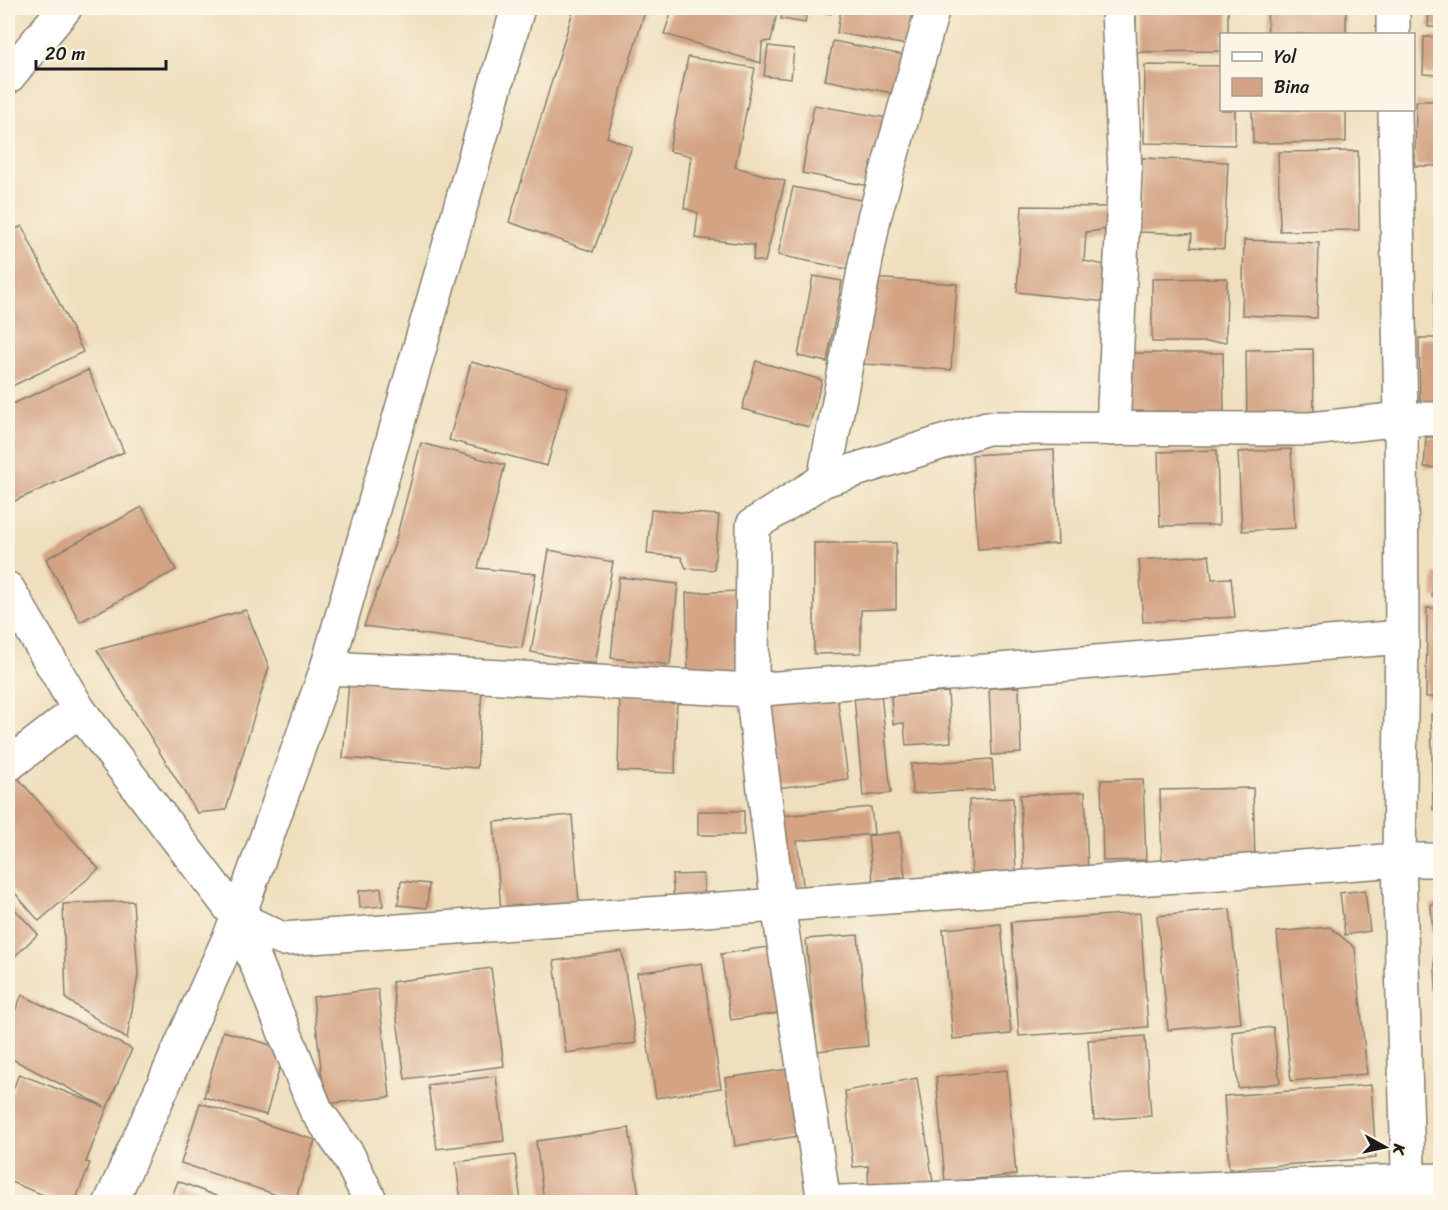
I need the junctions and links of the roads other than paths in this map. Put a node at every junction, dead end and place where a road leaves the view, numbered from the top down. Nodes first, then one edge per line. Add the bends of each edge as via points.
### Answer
1 (65, 8) edge
2 (518, 8) edge
3 (933, 8) edge
4 (1118, 8) edge
5 (1393, 8) edge
6 (1393, 33) edge
7 (8, 76) edge
8 (1395, 111) edge
9 (1401, 419) junction
10 (1440, 419) edge
11 (1113, 429) junction
12 (824, 480) junction
13 (8, 589) edge
14 (1402, 637) junction
15 (327, 668) junction
16 (752, 690) junction
17 (79, 710) junction
18 (8, 765) edge
19 (1399, 860) junction
20 (1440, 860) edge
21 (778, 905) junction
22 (238, 918) junction
23 (1420, 1188) edge
24 (111, 1203) edge
25 (371, 1203) edge
26 (824, 1203) edge
27 (841, 1203) edge

1 - 7 street
2 - 15 street
3 - 12 street via 874,218
4 - 11 street via 1125,174
5 - 6 street
8 - 9 street
9 - 10 street
9 - 11 street via 1311,429
9 - 14 street
11 - 12 street via 987,428
12 - 16 street via 753,525
13 - 17 street
14 - 16 street
14 - 19 street
15 - 16 street
15 - 22 street
16 - 21 street
17 - 18 street
17 - 22 street
19 - 20 street
19 - 21 street
19 - 23 street
21 - 22 street via 282,939
21 - 26 street
22 - 24 street
22 - 25 street via 316,1110 348,1155
23 - 27 street

